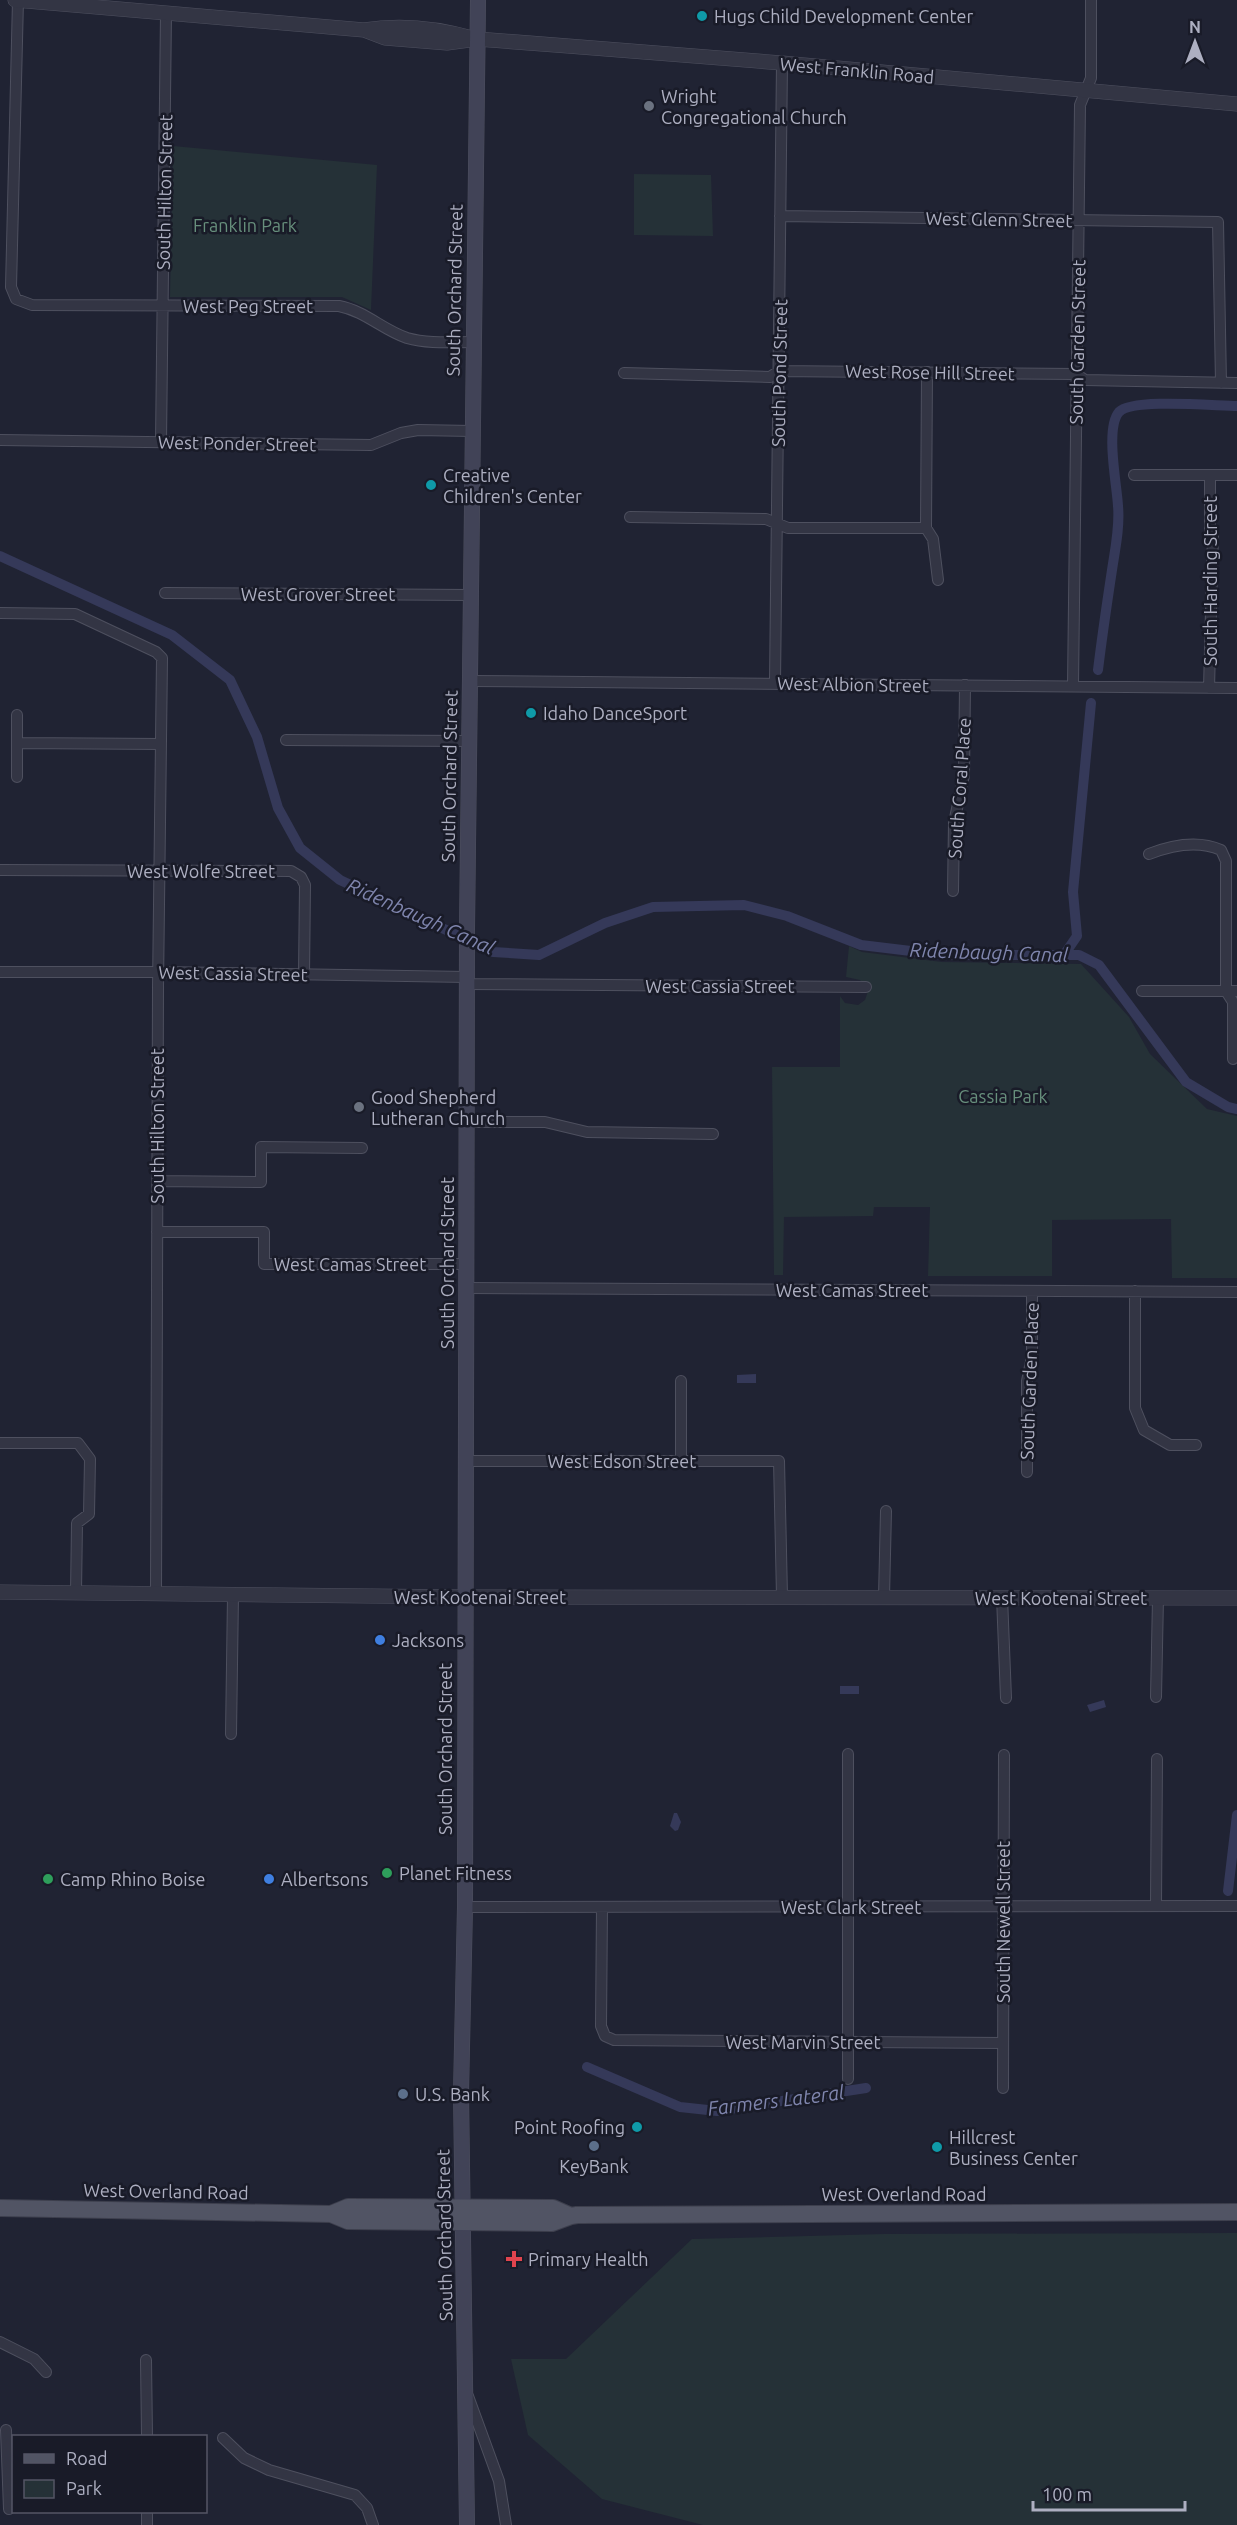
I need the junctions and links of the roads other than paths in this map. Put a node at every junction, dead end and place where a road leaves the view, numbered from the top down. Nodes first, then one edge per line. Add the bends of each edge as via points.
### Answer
1 (16, 0) edge
2 (478, 0) edge
3 (1091, 0) edge
4 (166, 13) junction
5 (477, 39) junction
6 (782, 63) junction
7 (1086, 91) junction
8 (1237, 104) edge
9 (780, 216) junction
10 (1078, 220) junction
11 (163, 305) junction
12 (473, 342) junction
13 (779, 371) junction
14 (927, 372) junction
15 (624, 373) dead end
16 (1076, 374) junction
17 (1237, 383) edge
18 (1221, 384) junction
19 (472, 431) junction
20 (0, 440) edge
21 (161, 442) junction
22 (1134, 475) dead end
23 (1210, 475) junction
24 (1237, 475) edge
25 (630, 517) dead end
26 (777, 524) junction
27 (926, 528) junction
28 (938, 580) dead end
29 (165, 593) dead end
30 (470, 595) junction
31 (0, 613) edge
32 (469, 681) junction
33 (775, 683) junction
34 (965, 685) junction
35 (1073, 686) junction
36 (1209, 687) junction
37 (1237, 688) edge
38 (17, 715) dead end
39 (286, 740) dead end
40 (469, 741) junction
41 (17, 743) junction
42 (161, 744) junction
43 (16, 777) dead end
44 (1149, 854) dead end
45 (0, 870) edge
46 (160, 871) junction
47 (953, 891) dead end
48 (0, 972) edge
49 (159, 972) junction
50 (304, 974) junction
51 (467, 980) junction
52 (866, 987) dead end
53 (1142, 991) dead end
54 (1231, 991) edge
55 (1233, 1059) dead end
56 (467, 1122) junction
57 (713, 1134) dead end
58 (362, 1148) dead end
59 (157, 1181) junction
60 (157, 1232) junction
61 (467, 1264) junction
62 (467, 1288) junction
63 (1032, 1291) junction
64 (1135, 1291) junction
65 (1237, 1292) edge
66 (681, 1381) dead end
67 (0, 1443) edge
68 (1196, 1445) dead end
69 (465, 1461) junction
70 (681, 1461) junction
71 (1027, 1472) dead end
72 (886, 1511) dead end
73 (0, 1592) edge
74 (76, 1593) junction
75 (156, 1594) junction
76 (233, 1595) junction
77 (782, 1596) junction
78 (465, 1597) junction
79 (884, 1597) junction
80 (1002, 1598) junction
81 (1158, 1598) junction
82 (1237, 1598) edge
83 (1156, 1697) dead end
84 (1006, 1698) dead end
85 (231, 1734) dead end
86 (848, 1754) dead end
87 (1004, 1755) dead end
88 (1157, 1759) dead end
89 (848, 1906) junction
90 (1003, 1906) junction
91 (1156, 1906) junction
92 (1237, 1906) edge
93 (465, 1907) junction
94 (602, 1907) junction
95 (848, 2042) junction
96 (1003, 2043) junction
97 (848, 2079) dead end
98 (1003, 2088) dead end
99 (0, 2208) edge
100 (1237, 2212) edge
101 (462, 2215) junction
102 (0, 2342) edge
103 (146, 2360) dead end
104 (46, 2372) dead end
105 (467, 2392) junction
106 (6, 2430) dead end
107 (147, 2435) edge
108 (223, 2438) dead end
109 (4, 2490) edge
110 (9, 2509) dead end
111 (373, 2525) edge
112 (467, 2525) edge
113 (506, 2525) edge

1 - 4 street, West Franklin Road
1 - 11 street, West Peg Street via 11,287 16,299 32,305
2 - 5 main road, South Orchard Street
3 - 7 street, South Garden Street via 1091,78
4 - 5 street, West Franklin Road via 364,30 386,26 445,30
4 - 11 street, South Hilton Street
5 - 6 street, West Franklin Road
5 - 12 main road, South Orchard Street
6 - 7 street, West Franklin Road
6 - 9 street, South Pond Street
7 - 8 street, West Franklin Road
7 - 10 street, South Garden Street via 1080,105
9 - 10 street, West Glenn Street
9 - 13 street, South Pond Street
10 - 16 street, South Garden Street
10 - 18 street, West Glenn Street via 1218,222
11 - 12 street, West Peg Street via 339,306 357,311 406,337 426,342
11 - 21 street, South Hilton Street
12 - 19 main road, South Orchard Street
13 - 14 street, West Rose Hill Street
13 - 15 street, West Rose Hill Street via 770,377
13 - 26 street, South Pond Street
14 - 16 street, West Rose Hill Street
14 - 27 street
16 - 18 street, West Rose Hill Street via 1085,380
16 - 35 street, South Garden Street
17 - 18 street, West Rose Hill Street
19 - 21 street, West Ponder Street via 418,430 370,445
19 - 30 main road, South Orchard Street
20 - 21 street, West Ponder Street
22 - 23 street
23 - 24 street
23 - 36 street, South Harding Street via 1213,534
25 - 26 street via 766,519
26 - 27 street via 788,528
26 - 33 street, South Pond Street
27 - 28 street via 933,539
29 - 30 street, West Grover Street
30 - 32 main road, South Orchard Street
31 - 42 street, South Hilton Street via 75,614 156,652 162,658
32 - 33 street, West Albion Street
32 - 40 main road, South Orchard Street
33 - 34 street, West Albion Street
34 - 35 street, West Albion Street
34 - 47 street, South Coral Place via 964,775 954,823
35 - 36 street, West Albion Street
36 - 37 street, West Albion Street
38 - 41 street
39 - 40 street
40 - 51 main road, South Orchard Street
41 - 42 street
41 - 43 street
42 - 46 street, South Hilton Street
44 - 54 street via 1172,845 1210,845 1221,850 1226,861
45 - 46 street, West Wolfe Street
46 - 49 street, South Hilton Street
46 - 50 street, West Wolfe Street via 291,871 301,877 305,885
48 - 49 street, West Cassia Street
49 - 50 street, West Cassia Street
49 - 59 street, South Hilton Street
50 - 51 street, West Cassia Street
51 - 52 street, West Cassia Street
51 - 56 main road, South Orchard Street
53 - 54 street
54 - 55 street
56 - 57 street via 545,1122 587,1132
56 - 61 main road, South Orchard Street
58 - 59 street via 261,1147 261,1182
59 - 60 street, South Hilton Street
60 - 61 street, West Camas Street via 264,1232 264,1264
60 - 75 street, South Hilton Street
61 - 62 main road, South Orchard Street
62 - 63 street, West Camas Street
62 - 69 main road, South Orchard Street
63 - 64 street, West Camas Street
63 - 71 street, South Garden Place
64 - 65 street, West Camas Street
64 - 68 street via 1135,1408 1144,1430 1170,1445
66 - 70 street
67 - 74 street via 78,1443 90,1459 89,1514 77,1523
69 - 70 street, West Edson Street
69 - 78 main road, South Orchard Street
70 - 77 street, West Edson Street via 779,1461
72 - 79 street
73 - 74 street, West Kootenai Street
74 - 75 street, West Kootenai Street
75 - 76 street, West Kootenai Street
76 - 78 street, West Kootenai Street
76 - 85 street
77 - 78 street, West Kootenai Street
77 - 79 street, West Kootenai Street
78 - 93 main road, South Orchard Street
79 - 80 street, West Kootenai Street
80 - 81 street, West Kootenai Street
80 - 84 street
81 - 82 street, West Kootenai Street
81 - 83 street
86 - 89 street
87 - 90 street, South Newell Street
88 - 91 street
89 - 90 street, West Clark Street
89 - 94 street, West Clark Street
89 - 95 street
90 - 91 street, West Clark Street
90 - 96 street, South Newell Street
91 - 92 street, West Clark Street
93 - 94 street, West Clark Street
93 - 101 main road, South Orchard Street
94 - 95 street, West Marvin Street via 601,2026 605,2036 614,2040
95 - 96 street, West Marvin Street
95 - 97 street
96 - 98 street, South Newell Street
99 - 101 main road, West Overland Road via 332,2214 348,2207
100 - 101 main road, West Overland Road via 571,2216 553,2208
101 - 105 main road, South Orchard Street
102 - 104 street via 34,2359
103 - 107 street
105 - 112 main road, South Orchard Street
105 - 113 street via 499,2481
106 - 109 street
108 - 111 street via 244,2458 269,2470 355,2495 367,2508
109 - 110 street

